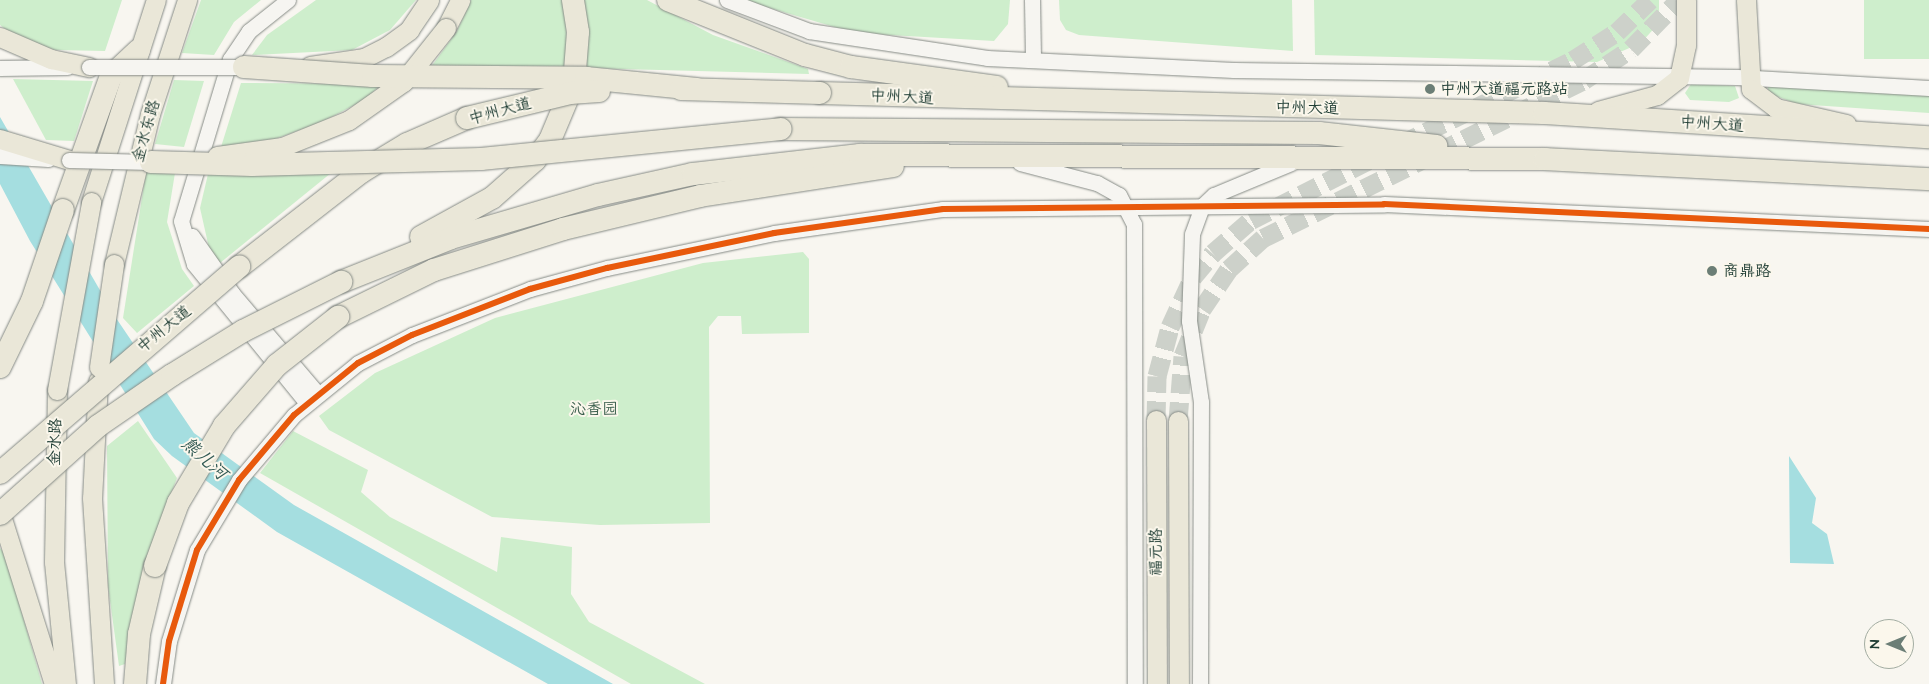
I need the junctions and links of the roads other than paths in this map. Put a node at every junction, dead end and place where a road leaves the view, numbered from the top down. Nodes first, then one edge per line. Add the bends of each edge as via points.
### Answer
1 (146, 0) edge
2 (156, 0) edge
3 (288, 0) edge
4 (429, 0) edge
5 (460, 0) edge
6 (573, 0) edge
7 (668, 0) edge
8 (727, 0) edge
9 (1032, 0) edge
10 (1686, 0) edge
11 (1746, 0) edge
12 (186, 2) edge
13 (0, 37) edge
14 (139, 49) junction
15 (1033, 60) junction
16 (89, 67) junction
17 (244, 67) junction
18 (0, 68) edge
19 (1679, 77) junction
20 (1748, 78) junction
21 (1929, 88) edge
22 (696, 89) junction
23 (1262, 107) junction
24 (1579, 115) junction
25 (1903, 136) junction
26 (1929, 137) edge
27 (0, 139) edge
28 (980, 155) junction
29 (0, 156) edge
30 (1304, 159) junction
31 (1545, 159) junction
32 (69, 160) junction
33 (151, 162) junction
34 (1929, 179) edge
35 (91, 202) joint
36 (1128, 206) junction
37 (1202, 206) junction
38 (1929, 228) edge
39 (341, 282) junction
40 (0, 367) edge
41 (312, 398) junction
42 (1156, 420) tunnel mouth
43 (1178, 420) tunnel mouth
44 (0, 473) edge
45 (0, 513) edge
46 (54, 684) edge
47 (66, 684) edge
48 (104, 684) edge
49 (134, 684) edge
50 (163, 684) edge
51 (1135, 684) edge
52 (1157, 684) edge
53 (1179, 684) edge
54 (1200, 684) edge

1 - 14 main road
2 - 14 main road, 金水东路
3 - 41 street via 250,31 230,59 185,205 198,248
4 - 17 main road, bridge via 409,30 364,58 314,66
5 - 33 main road, bridge via 418,66 349,120 282,147
6 - 39 highway via 578,32 574,83 560,124 536,160 492,198
7 - 23 highway via 760,40 851,68 960,84
8 - 15 street via 809,31 968,56
9 - 15 street
10 - 19 main road via 1686,45
11 - 20 main road
12 - 48 main road, 金水东路, bridge via 150,114 114,264 99,367 92,498
13 - 16 main road via 51,59
14 - 35 main road, 金水东路
14 - 40 highway, bridge via 111,76 32,301
15 - 19 street via 1234,70
16 - 17 street, bridge
16 - 18 street
17 - 22 highway, bridge via 373,76 586,78
19 - 20 street
19 - 24 main road via 1657,96
20 - 21 street
20 - 25 main road via 1757,96 1776,108
22 - 23 highway, 中州大道, bridge
22 - 44 highway, 中州大道, bridge via 570,93 467,118 407,144 361,172 239,267
23 - 24 highway, 中州大道
24 - 25 highway, 中州大道
25 - 26 highway, 中州大道
27 - 32 main road
28 - 30 highway
28 - 36 street via 1097,183
28 - 39 highway via 860,155 693,174 503,222
28 - 49 highway, bridge via 787,181 612,216 470,257 401,284 338,317 272,370 224,426 178,503 155,566 139,634
29 - 32 street
30 - 31 highway
30 - 37 street via 1256,174
31 - 33 highway, bridge via 1319,133 780,129 481,159 252,165
31 - 34 highway
32 - 33 street, bridge
35 - 47 main road, 金水路, bridge via 58,390 54,562
36 - 37 street
36 - 41 street via 943,209 866,218 662,254 530,288 457,316 375,353
36 - 51 street via 1136,244
37 - 38 street via 1384,204
37 - 54 street via 1192,234 1189,321 1201,402
39 - 45 highway, bridge via 243,331 172,375 98,426
41 - 50 street via 270,441 227,498 197,550 169,641
42 - 52 main road, 福元路
43 - 53 main road, 福元路
45 - 46 main road

